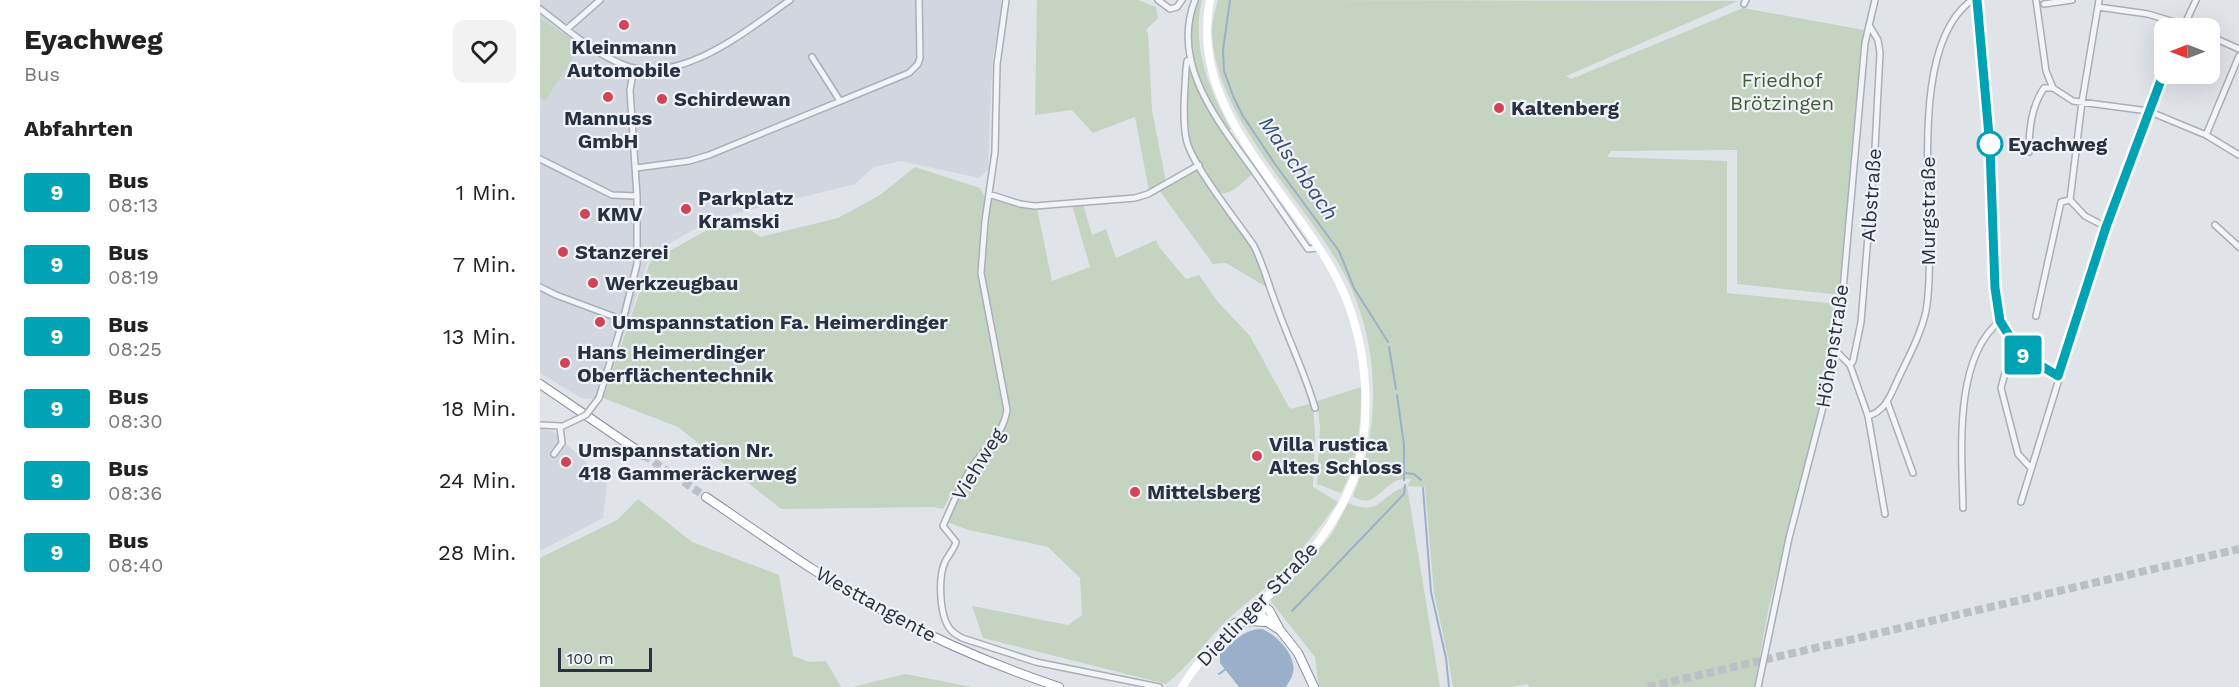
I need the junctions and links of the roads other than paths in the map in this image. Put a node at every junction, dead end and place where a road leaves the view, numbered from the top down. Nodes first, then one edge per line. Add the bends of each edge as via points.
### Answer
1 (600, 0) edge
2 (790, 0) edge
3 (919, 0) edge
4 (1006, 0) edge
5 (1158, 0) edge
6 (1182, 0) edge
7 (1195, 0) edge
8 (1210, 0) edge
9 (1875, 0) edge
10 (1971, 0) edge
11 (1977, 0) edge
12 (2036, 0) edge
13 (2072, 0) edge
14 (2099, 0) edge
15 (2196, 0) edge
16 (2044, 4) dead end
17 (2098, 7) junction
18 (540, 9) edge
19 (2160, 18) edge
20 (2188, 18) edge
21 (1869, 26) junction
22 (567, 29) junction
23 (2220, 41) edge
24 (2239, 50) edge
25 (2239, 56) edge
26 (812, 57) dead end
27 (1191, 59) junction
28 (634, 68) junction
29 (2159, 84) edge
30 (2053, 88) junction
31 (840, 101) junction
32 (2082, 102) junction
33 (2148, 111) junction
34 (2206, 135) junction
35 (2029, 152) dead end
36 (2239, 155) edge
37 (540, 159) edge
38 (1199, 165) junction
39 (636, 168) junction
40 (989, 194) junction
41 (637, 196) junction
42 (2070, 200) junction
43 (2215, 225) dead end
44 (2106, 227) junction
45 (2239, 247) edge
46 (1318, 248) junction
47 (540, 287) edge
48 (2036, 316) dead end
49 (623, 320) junction
50 (2000, 321) junction
51 (1835, 350) junction
52 (2020, 353) junction
53 (1850, 365) junction
54 (2058, 376) junction
55 (540, 384) edge
56 (1887, 401) junction
57 (1315, 408) dead end
58 (1868, 416) junction
59 (540, 425) edge
60 (561, 426) junction
61 (554, 453) dead end
62 (644, 455) tunnel mouth
63 (2030, 467) junction
64 (1913, 473) dead end
65 (706, 497) tunnel mouth
66 (2021, 502) dead end
67 (1963, 508) dead end
68 (1886, 514) dead end
69 (1259, 603) junction
70 (1266, 622) junction
71 (1235, 623) junction
72 (1280, 630) junction
73 (1306, 667) junction
74 (1028, 677) junction
75 (1039, 687) edge
76 (1059, 687) edge
77 (1159, 687) edge
78 (1182, 687) edge
79 (1307, 687) edge
80 (1314, 687) edge
81 (1758, 687) edge

1 - 22 street
2 - 28 street via 696,60 660,69
3 - 31 street via 918,64 909,73
4 - 40 street, Viehweg via 997,64 995,152
5 - 6 street via 1170,9
7 - 27 street, Dietlinger Straße via 1188,27
8 - 46 main road, Dietlinger Straße via 1208,45 1222,99 1244,141
9 - 21 street, Höhenstraße
10 - 56 street, Murgstraße via 1945,34 1931,83 1925,313
11 - 50 street
12 - 30 street via 2046,71
13 - 16 street
14 - 17 street
15 - 20 street
17 - 19 street
17 - 32 street
18 - 22 street
21 - 51 street, Höhenstraße
21 - 53 street, Albstraße via 1878,40 1880,53 1875,149 1861,322
22 - 28 street via 605,55
23 - 24 street
25 - 34 street
26 - 31 street
27 - 38 street, Dietlinger Straße via 1186,69 1185,129 1187,143
27 - 46 street, Dietlinger Straße via 1214,114 1308,249
28 - 39 street via 630,90
29 - 33 street
30 - 32 street via 2068,99
30 - 35 street via 2044,88 2039,95 2032,115
31 - 39 street via 699,159
32 - 33 street
32 - 42 street
33 - 34 street
33 - 44 street
34 - 36 street
37 - 41 street via 612,195
38 - 40 street via 1135,198 1035,206
38 - 57 street, Dietlinger Straße via 1261,260
39 - 41 street
40 - 77 street, Viehweg via 981,273 1007,410 999,434 972,468 943,526 956,542 940,576 944,617 951,631 1036,662
41 - 49 street via 637,264
42 - 44 street via 2085,216
42 - 48 street via 2061,202
43 - 45 street
44 - 54 street
46 - 69 main road, Dietlinger Straße via 1351,311 1361,351 1366,409 1362,445 1351,484 1324,533 1294,571
47 - 49 street
49 - 60 street, bridge via 599,398 585,415
50 - 52 street
50 - 67 street via 1983,340 1966,389 1962,416
51 - 53 street
51 - 81 street, Höhenstraße
52 - 54 street
52 - 63 street via 2005,373 2001,388 2018,454
53 - 58 street
54 - 63 street
55 - 62 highway
56 - 58 street, Murgstraße via 1880,411
56 - 64 street
58 - 68 street
59 - 60 street
60 - 61 street via 562,443
63 - 66 street
65 - 74 highway, Westtangente via 852,593 943,642
69 - 70 highway via 1259,612
69 - 71 main road, Dietlinger Straße
69 - 72 highway via 1269,610
70 - 71 highway
70 - 72 highway
71 - 78 main road, Dietlinger Straße via 1203,656
72 - 73 highway
73 - 79 highway
73 - 80 highway
74 - 75 highway
74 - 76 highway, Westtangente

